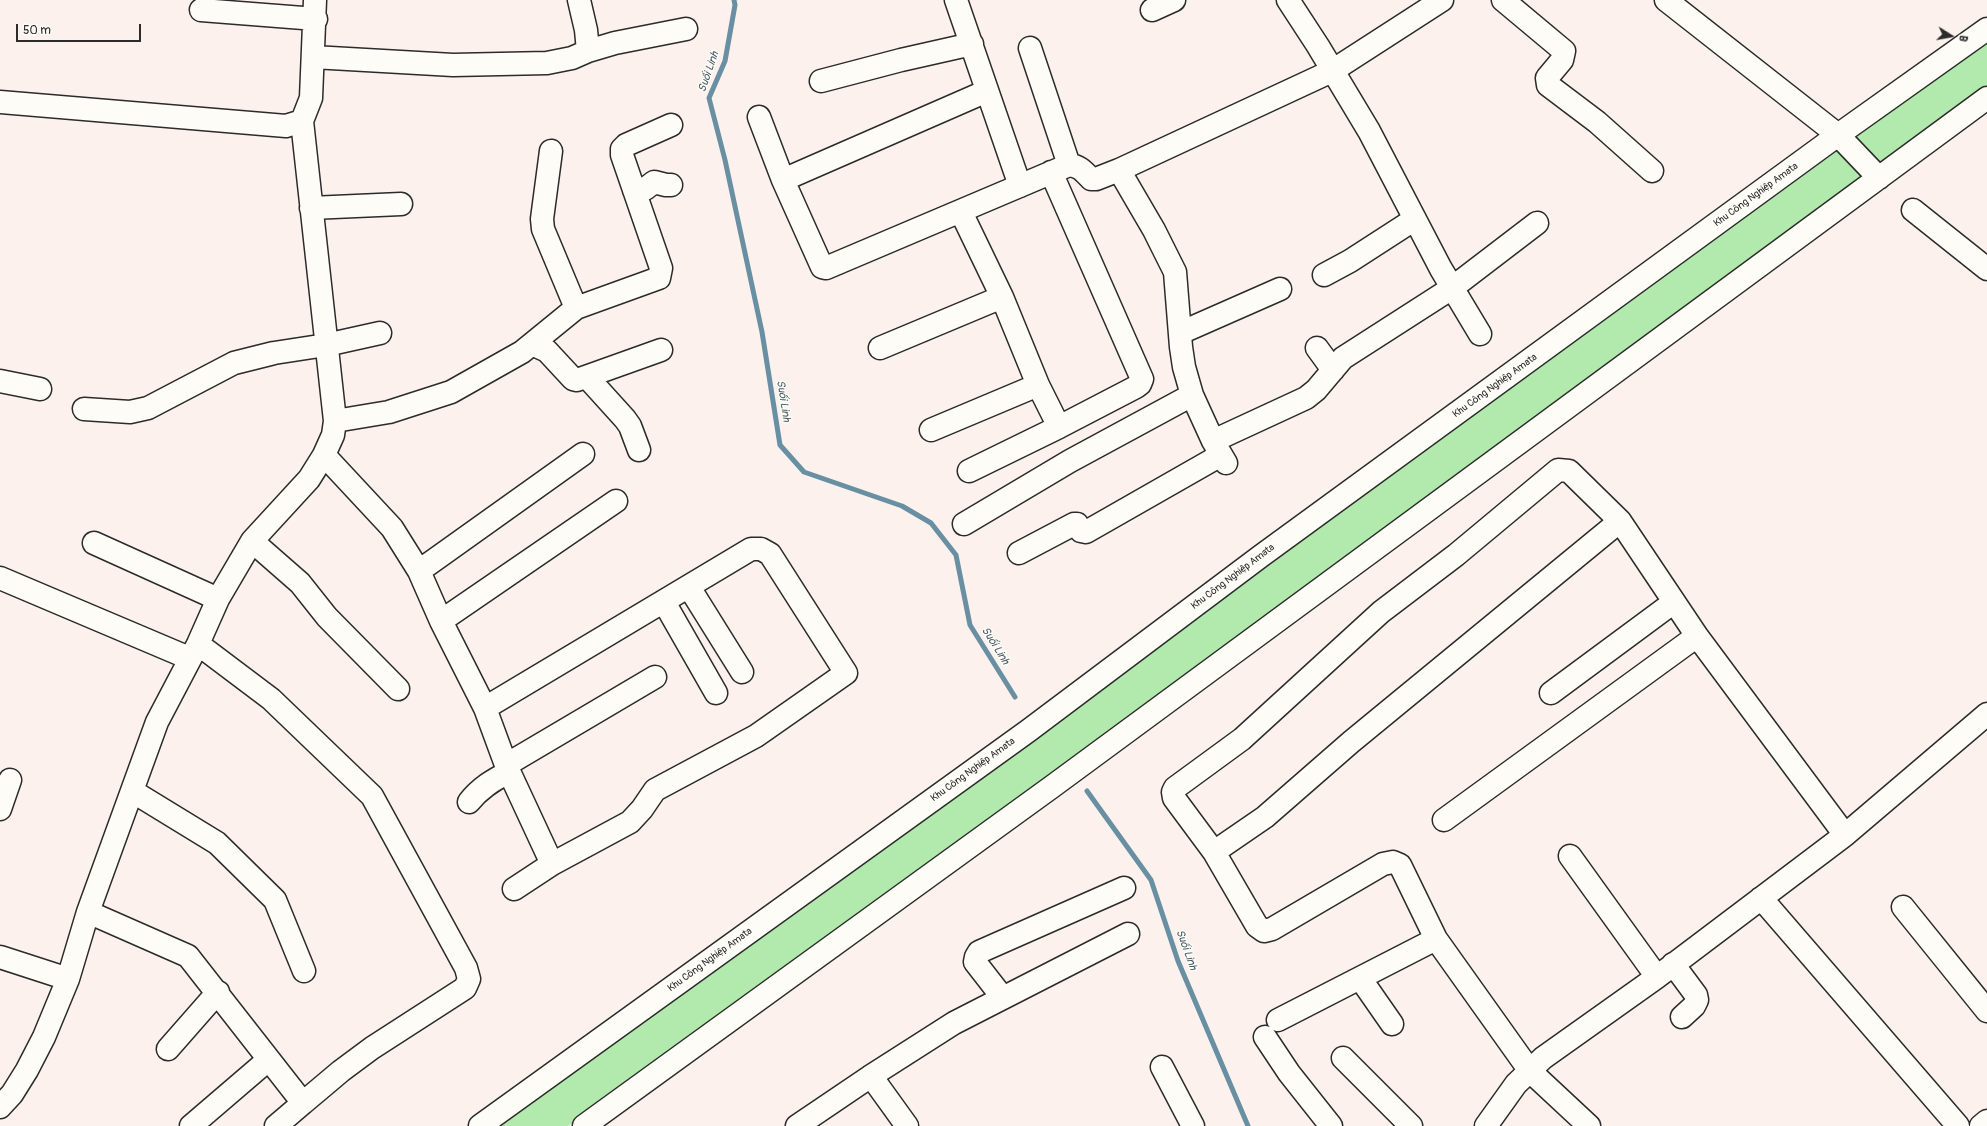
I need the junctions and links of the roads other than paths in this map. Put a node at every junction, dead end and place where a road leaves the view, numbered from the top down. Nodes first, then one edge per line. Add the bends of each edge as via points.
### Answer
1 (579, 0) edge
2 (956, 0) edge
3 (1174, 0) edge
4 (1288, 0) edge
5 (1442, 0) edge
6 (1503, 0) edge
7 (1666, 0) edge
8 (315, 9) edge
9 (201, 10) dead end
10 (1152, 10) dead end
11 (686, 29) dead end
12 (1987, 29) edge
13 (972, 44) junction
14 (1030, 48) dead end
15 (588, 51) junction
16 (313, 57) junction
17 (1332, 71) junction
18 (820, 81) dead end
19 (987, 91) junction
20 (1987, 98) edge
21 (0, 102) edge
22 (759, 117) dead end
23 (302, 121) junction
24 (671, 125) dead end
25 (1838, 135) junction
26 (550, 152) dead end
27 (1060, 169) junction
28 (1119, 170) junction
29 (1652, 171) dead end
30 (1879, 178) junction
31 (783, 180) junction
32 (671, 185) dead end
33 (1020, 186) junction
34 (634, 190) junction
35 (401, 204) dead end
36 (311, 208) junction
37 (1913, 210) dead end
38 (961, 212) junction
39 (1412, 216) junction
40 (1537, 223) dead end
41 (1371, 233) dead end
42 (1987, 269) edge
43 (1324, 274) dead end
44 (1452, 288) junction
45 (1280, 289) dead end
46 (1002, 298) junction
47 (576, 308) junction
48 (380, 333) dead end
49 (1180, 333) junction
50 (1480, 334) dead end
51 (532, 344) junction
52 (326, 345) junction
53 (880, 348) dead end
54 (1317, 348) dead end
55 (661, 350) dead end
56 (1333, 370) junction
57 (586, 377) junction
58 (0, 381) edge
59 (1038, 385) junction
60 (40, 389) dead end
61 (1192, 395) junction
62 (84, 409) dead end
63 (334, 421) junction
64 (1059, 427) junction
65 (931, 430) dead end
66 (639, 450) dead end
67 (1220, 453) junction
68 (583, 454) dead end
69 (324, 456) junction
70 (969, 471) dead end
71 (616, 501) dead end
72 (1620, 521) junction
73 (964, 524) dead end
74 (252, 541) junction
75 (94, 544) dead end
76 (1019, 553) dead end
77 (419, 571) junction
78 (0, 578) edge
79 (689, 587) junction
80 (218, 599) junction
81 (664, 602) junction
82 (1674, 602) junction
83 (441, 621) junction
84 (1697, 636) junction
85 (193, 651) junction
86 (742, 672) dead end
87 (655, 677) dead end
88 (398, 689) dead end
89 (716, 693) dead end
90 (1552, 694) dead end
91 (485, 708) junction
92 (1987, 714) edge
93 (508, 768) junction
94 (10, 780) dead end
95 (132, 790) junction
96 (469, 802) dead end
97 (0, 809) edge
98 (1444, 820) dead end
99 (1845, 835) junction
100 (1214, 852) junction
101 (1570, 856) dead end
102 (552, 864) junction
103 (1124, 888) dead end
104 (514, 889) dead end
105 (1761, 898) junction
106 (1903, 907) dead end
107 (88, 912) junction
108 (1128, 934) dead end
109 (1436, 939) junction
110 (0, 957) edge
111 (304, 971) dead end
112 (1665, 971) junction
113 (1360, 978) junction
114 (68, 979) junction
115 (218, 992) junction
116 (1003, 998) junction
117 (1987, 1011) edge
118 (1682, 1017) dead end
119 (1278, 1020) dead end
120 (1392, 1024) dead end
121 (1265, 1037) dead end
122 (168, 1049) dead end
123 (1343, 1058) dead end
124 (268, 1060) junction
125 (1162, 1067) dead end
126 (1530, 1071) junction
127 (871, 1076) junction
128 (303, 1103) junction
129 (0, 1107) edge
130 (1987, 1121) edge
131 (191, 1126) edge
132 (276, 1126) edge
133 (480, 1126) edge
134 (584, 1126) edge
135 (797, 1126) edge
136 (907, 1126) edge
137 (1193, 1126) edge
138 (1330, 1126) edge
139 (1411, 1126) edge
140 (1486, 1126) edge
141 (1589, 1126) edge
142 (1958, 1126) edge
143 (1981, 1126) edge

1 - 15 street
2 - 13 street
3 - 10 street
4 - 17 street
5 - 17 street
6 - 29 street via 1564,52 1562,60 1547,78 1548,85 1597,122
7 - 25 street
8 - 9 street
8 - 16 street
11 - 15 street
12 - 25 street, Khu Công Nghiệp Amata
13 - 18 street
13 - 19 street
14 - 27 street
15 - 16 street via 572,58 547,63 453,65
16 - 23 street via 311,98
17 - 28 street
17 - 39 street via 1369,131
19 - 31 street
19 - 33 street
20 - 30 street
21 - 23 street via 286,126
22 - 31 street
23 - 36 street
24 - 34 street via 622,149
25 - 30 street
25 - 133 street, Khu Công Nghiệp Amata via 1261,556 1015,740
26 - 47 street via 543,229
27 - 28 street via 1076,166 1091,179
27 - 33 street
27 - 64 street via 1142,379 1136,388
28 - 49 street via 1175,272
30 - 134 street via 1053,786
31 - 38 street via 822,266 826,268
32 - 34 street via 654,182 644,189
33 - 38 street
34 - 47 street via 661,274 659,278
35 - 36 street
36 - 52 street
37 - 42 street
38 - 46 street
39 - 41 street
39 - 43 street via 1350,261
39 - 44 street
40 - 44 street
44 - 50 street
44 - 56 street via 1343,358
45 - 49 street
46 - 53 street
46 - 59 street
47 - 51 street
48 - 52 street
49 - 61 street via 1184,367
51 - 57 street via 547,351 573,379
51 - 63 street via 451,392 389,412
52 - 62 street via 274,353 234,363 148,408 130,412
52 - 63 street
54 - 56 street
55 - 57 street
56 - 67 street via 1306,398
57 - 66 street via 625,419
58 - 60 street
59 - 64 street
59 - 65 street
61 - 67 street
61 - 73 street via 1070,461
63 - 69 street via 333,435
64 - 70 street
67 - 76 street via 1086,532 1074,524
68 - 77 street
69 - 74 street via 309,479
69 - 77 street via 392,528
71 - 83 street
72 - 82 street
72 - 100 street via 1265,817
72 - 100 street via 1569,471 1558,470 1456,555 1381,612 1242,739 1175,788 1174,798
74 - 80 street
74 - 88 street via 300,583 327,617
75 - 80 street
77 - 83 street
78 - 85 street
79 - 81 street
79 - 86 street
79 - 102 street via 751,549 761,549 770,554 846,673 756,736 655,790 630,822
80 - 85 street
81 - 89 street
81 - 91 street
82 - 84 street
82 - 90 street
83 - 91 street
84 - 98 street
84 - 99 street
85 - 95 street via 158,722
85 - 128 street via 271,699 372,796 466,968 469,979 465,988 372,1048
87 - 93 street
91 - 93 street
92 - 99 street
93 - 96 street
93 - 102 street
94 - 97 street
95 - 107 street
95 - 111 street via 217,843 275,900
99 - 105 street
100 - 109 street via 1257,926 1264,931 1272,930 1383,864 1393,862 1400,865
101 - 112 street
102 - 104 street
103 - 116 street via 979,952 975,962
105 - 112 street
105 - 142 street
106 - 117 street
107 - 114 street
107 - 115 street via 188,956
108 - 116 street
109 - 113 street
109 - 126 street
110 - 114 street
112 - 118 street via 1696,994 1694,1006
112 - 126 street via 1543,1058
113 - 119 street
113 - 120 street
114 - 129 street via 28,1070
115 - 122 street
115 - 124 street
116 - 127 street via 954,1023
121 - 138 street
123 - 139 street
124 - 128 street
124 - 131 street
125 - 137 street
126 - 140 street via 1516,1084
126 - 141 street
127 - 135 street
127 - 136 street
128 - 132 street
130 - 143 street

